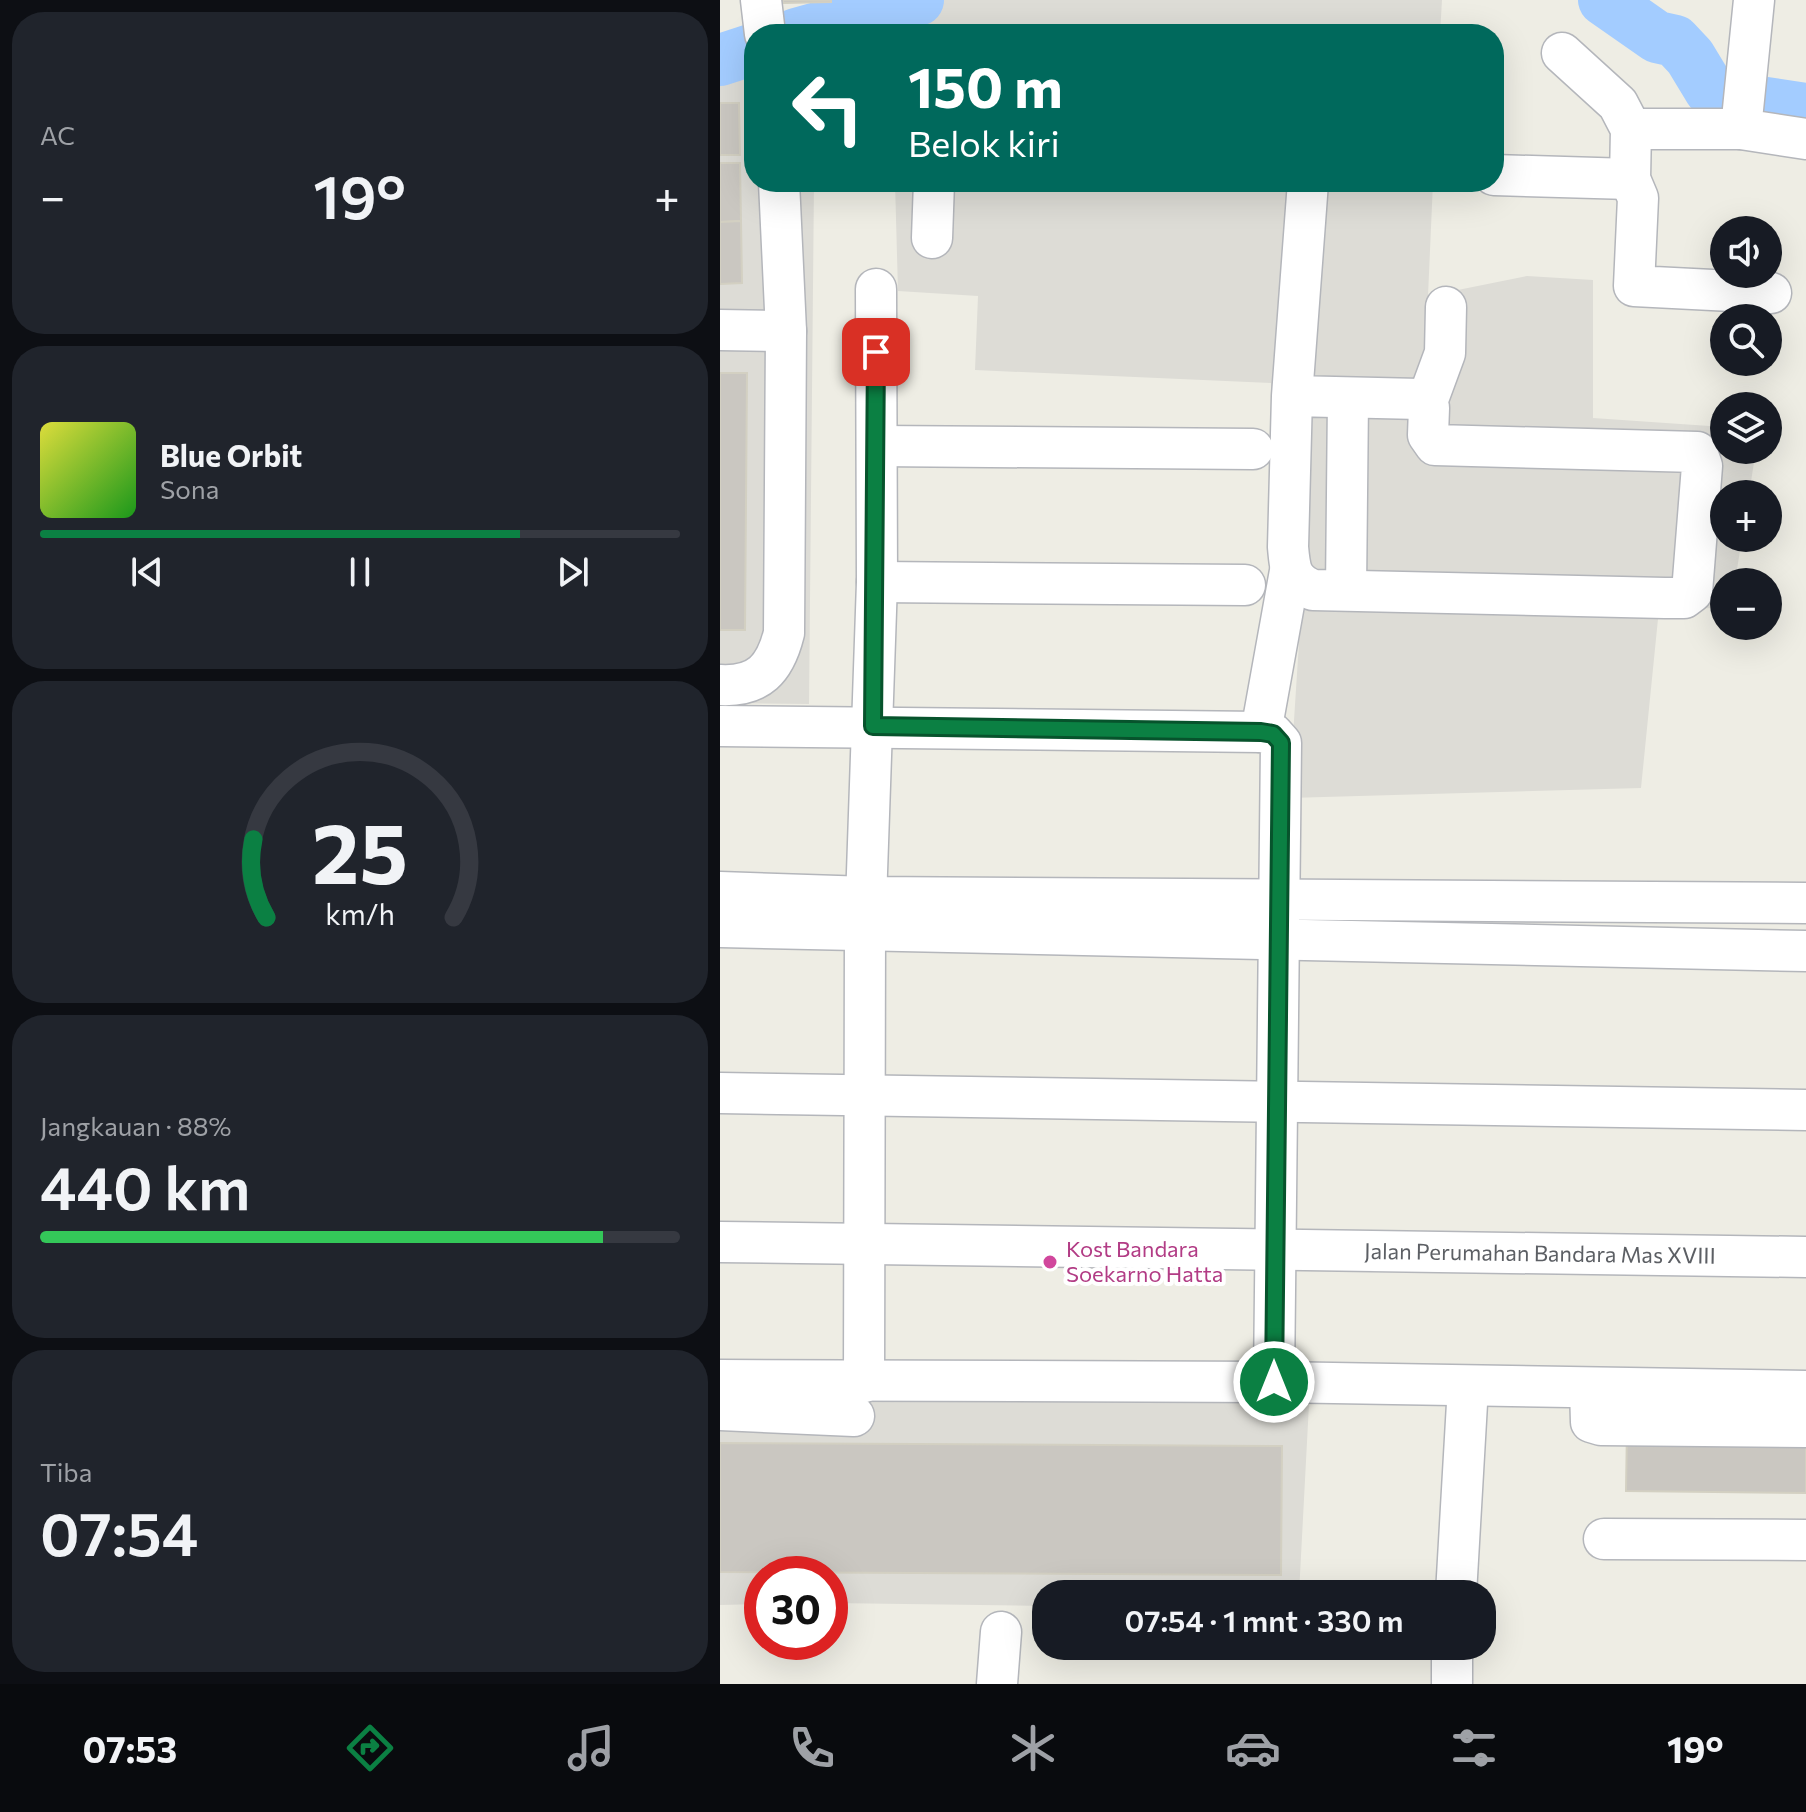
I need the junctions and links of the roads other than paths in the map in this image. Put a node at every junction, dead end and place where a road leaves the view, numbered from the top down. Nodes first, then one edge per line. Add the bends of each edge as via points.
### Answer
1 (1754, 0) edge
2 (1562, 53) dead end
3 (1743, 110) junction
4 (1631, 129) junction
5 (1806, 139) edge
6 (1504, 175) edge
7 (1630, 179) junction
8 (779, 192) edge
9 (934, 192) edge
10 (1307, 192) edge
11 (932, 238) dead end
12 (876, 289) dead end
13 (1771, 293) dead end
14 (1446, 307) dead end
15 (720, 330) edge
16 (786, 331) junction
17 (1292, 396) junction
18 (1348, 399) junction
19 (1427, 402) junction
20 (877, 446) junction
21 (1253, 449) dead end
22 (1290, 571) junction
23 (877, 582) junction
24 (1245, 585) dead end
25 (1346, 590) junction
26 (720, 685) edge
27 (720, 726) edge
28 (873, 726) junction
29 (1261, 732) junction
30 (720, 892) edge
31 (1278, 898) junction
32 (1806, 903) edge
33 (866, 914) junction
34 (720, 927) edge
35 (1277, 940) junction
36 (1806, 951) edge
37 (720, 1093) edge
38 (864, 1097) junction
39 (1274, 1103) junction
40 (1806, 1110) edge
41 (720, 1242) edge
42 (864, 1244) junction
43 (1274, 1249) junction
44 (1806, 1257) edge
45 (720, 1380) edge
46 (1274, 1382) junction
47 (1468, 1386) junction
48 (1590, 1389) junction
49 (1806, 1391) edge
50 (859, 1399) junction
51 (720, 1410) edge
52 (1806, 1427) edge
53 (1604, 1539) dead end
54 (1806, 1540) edge
55 (1457, 1580) edge
56 (1001, 1632) dead end
57 (1452, 1660) edge
58 (997, 1684) edge
59 (1452, 1684) edge

1 - 3 street
2 - 4 street via 1618,104
3 - 4 street
3 - 5 street
4 - 7 street
6 - 7 street
7 - 13 street via 1638,198 1634,286
8 - 16 street
9 - 11 street
10 - 17 street
12 - 20 street
14 - 19 street via 1445,353
15 - 16 street
16 - 26 street via 784,633 778,658 758,679
17 - 18 street
17 - 22 street
18 - 19 street
18 - 25 street
19 - 25 street via 1428,435 1435,445 1697,452 1702,466 1692,592 1684,598 1665,598
20 - 21 street
20 - 23 street
22 - 25 street via 1296,583 1313,590
22 - 29 street
23 - 24 street
23 - 28 street
27 - 28 street
28 - 29 street
28 - 33 street
29 - 31 street via 1273,734 1281,743
30 - 33 street
31 - 32 street
31 - 33 street
31 - 35 street
33 - 34 street
33 - 35 street
33 - 38 street
35 - 36 street
35 - 39 street
37 - 38 street
38 - 39 street
38 - 42 street
39 - 40 street
39 - 43 street
41 - 42 street, Jalan Perumahan Bandara Mas XVIII
42 - 43 street, Jalan Perumahan Bandara Mas XVIII
42 - 50 street
43 - 44 street, Jalan Perumahan Bandara Mas XVIII
43 - 46 street
45 - 50 street
46 - 47 street
46 - 50 street
47 - 48 street
47 - 55 street
48 - 49 street
48 - 52 street via 1591,1422 1601,1425
50 - 51 street
53 - 54 street
56 - 58 street
57 - 59 street

